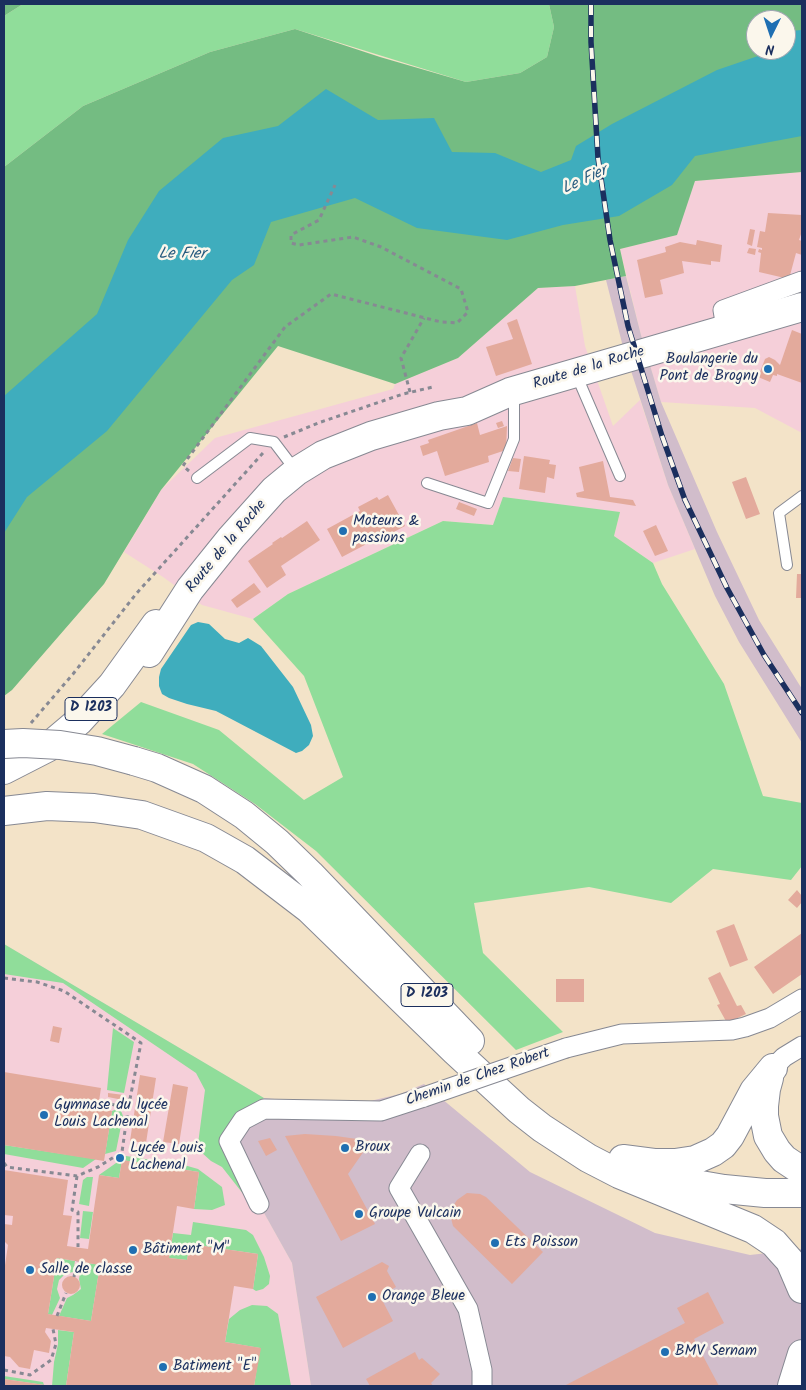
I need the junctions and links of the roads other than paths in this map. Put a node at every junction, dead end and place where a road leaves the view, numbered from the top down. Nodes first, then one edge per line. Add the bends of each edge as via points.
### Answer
1 (802, 281) edge
2 (802, 307) edge
3 (726, 328) junction
4 (576, 373) junction
5 (512, 392) junction
6 (292, 465) junction
7 (620, 476) dead end
8 (197, 478) road end
9 (427, 483) dead end
10 (802, 496) edge
11 (787, 565) dead end
12 (4, 744) edge
13 (4, 770) edge
14 (4, 785) edge
15 (4, 811) edge
16 (802, 999) edge
17 (802, 1046) edge
18 (773, 1068) junction
19 (420, 1154) dead end
20 (628, 1170) junction
21 (802, 1171) edge
22 (802, 1192) edge
23 (259, 1204) dead end
24 (802, 1208) edge
25 (802, 1289) edge
26 (802, 1354) edge
27 (482, 1386) edge
28 (792, 1386) edge

1 - 3 street via 723,310
2 - 3 main road, Route de la Roche / D 1203
3 - 4 main road, Route de la Roche / D 1203
4 - 5 main road, Route de la Roche / D 1203
4 - 7 lane
5 - 6 main road, Route de la Roche / D 1203 via 436,400 366,421 320,439
5 - 9 lane via 514,439 488,503
6 - 8 lane via 274,442 250,438
6 - 13 main road, D 1203 via 256,490 219,532 140,648 79,721 47,748
6 - 14 main road, Route de la Roche / D 1203 via 190,589 115,702 66,749
10 - 11 lane via 780,513
12 - 20 main road, D 1203, bridge via 68,746 134,761 204,789 244,815 310,874 527,1096
15 - 20 main road, D 1203 via 48,806 142,815 206,838 245,860 309,909 519,1110 571,1148 604,1167
16 - 23 street, Chemin de Chez Robert, bridge via 745,1028 622,1034 566,1048 381,1111 264,1109 243,1120 229,1141
17 - 18 street
18 - 20 main road via 754,1091 723,1145 695,1160 654,1163
18 - 21 main road via 764,1098 765,1126 777,1152
19 - 27 street via 399,1188 468,1309 482,1370
20 - 22 main road, D 1203 via 702,1186 751,1192
20 - 24 main road, D 1203 via 685,1198 769,1209
20 - 25 main road via 774,1243 790,1261
26 - 28 main road

